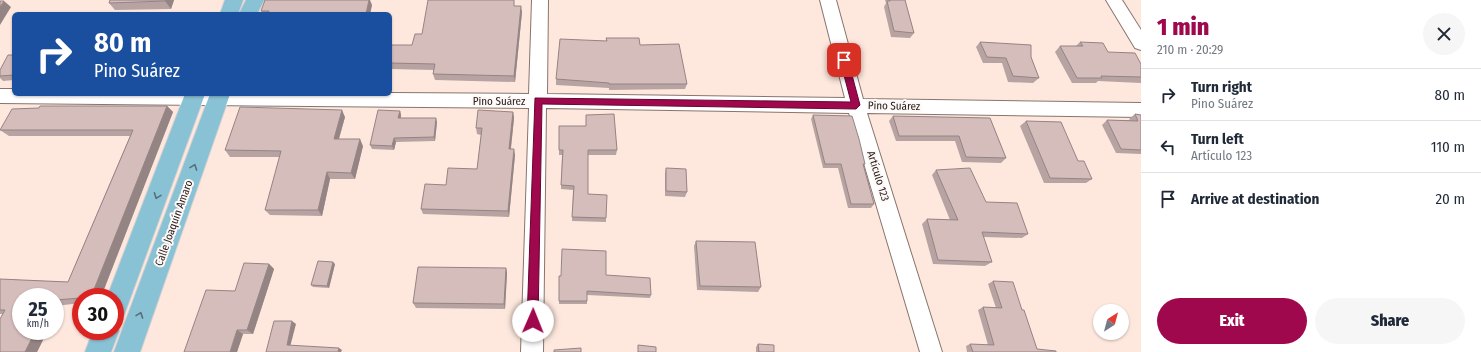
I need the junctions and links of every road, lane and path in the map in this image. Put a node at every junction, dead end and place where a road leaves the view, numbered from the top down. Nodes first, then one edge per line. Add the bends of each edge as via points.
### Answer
1 (234, 0) edge
2 (255, 0) edge
3 (540, 0) edge
4 (828, 0) edge
5 (1114, 0) edge
6 (230, 12) edge
7 (249, 12) edge
8 (1141, 44) edge
9 (0, 96) edge
10 (194, 96) edge
11 (219, 96) edge
12 (538, 101) junction
13 (856, 105) junction
14 (1141, 110) edge
15 (122, 288) edge
16 (103, 340) edge
17 (98, 352) edge
18 (127, 352) edge
19 (532, 352) edge
20 (931, 352) edge

1 - 6 main road
2 - 7 main road
3 - 12 street
4 - 13 street, Artículo 123
5 - 8 street
9 - 10 street, Pino Suárez
10 - 11 street, Pino Suárez
10 -> 15 main road
11 - 12 street, Pino Suárez
18 -> 11 main road, Calle Joaquín Amaro
12 - 13 street, Pino Suárez
12 - 19 street
13 - 14 street, Pino Suárez
13 - 20 street, Artículo 123
16 - 17 main road

